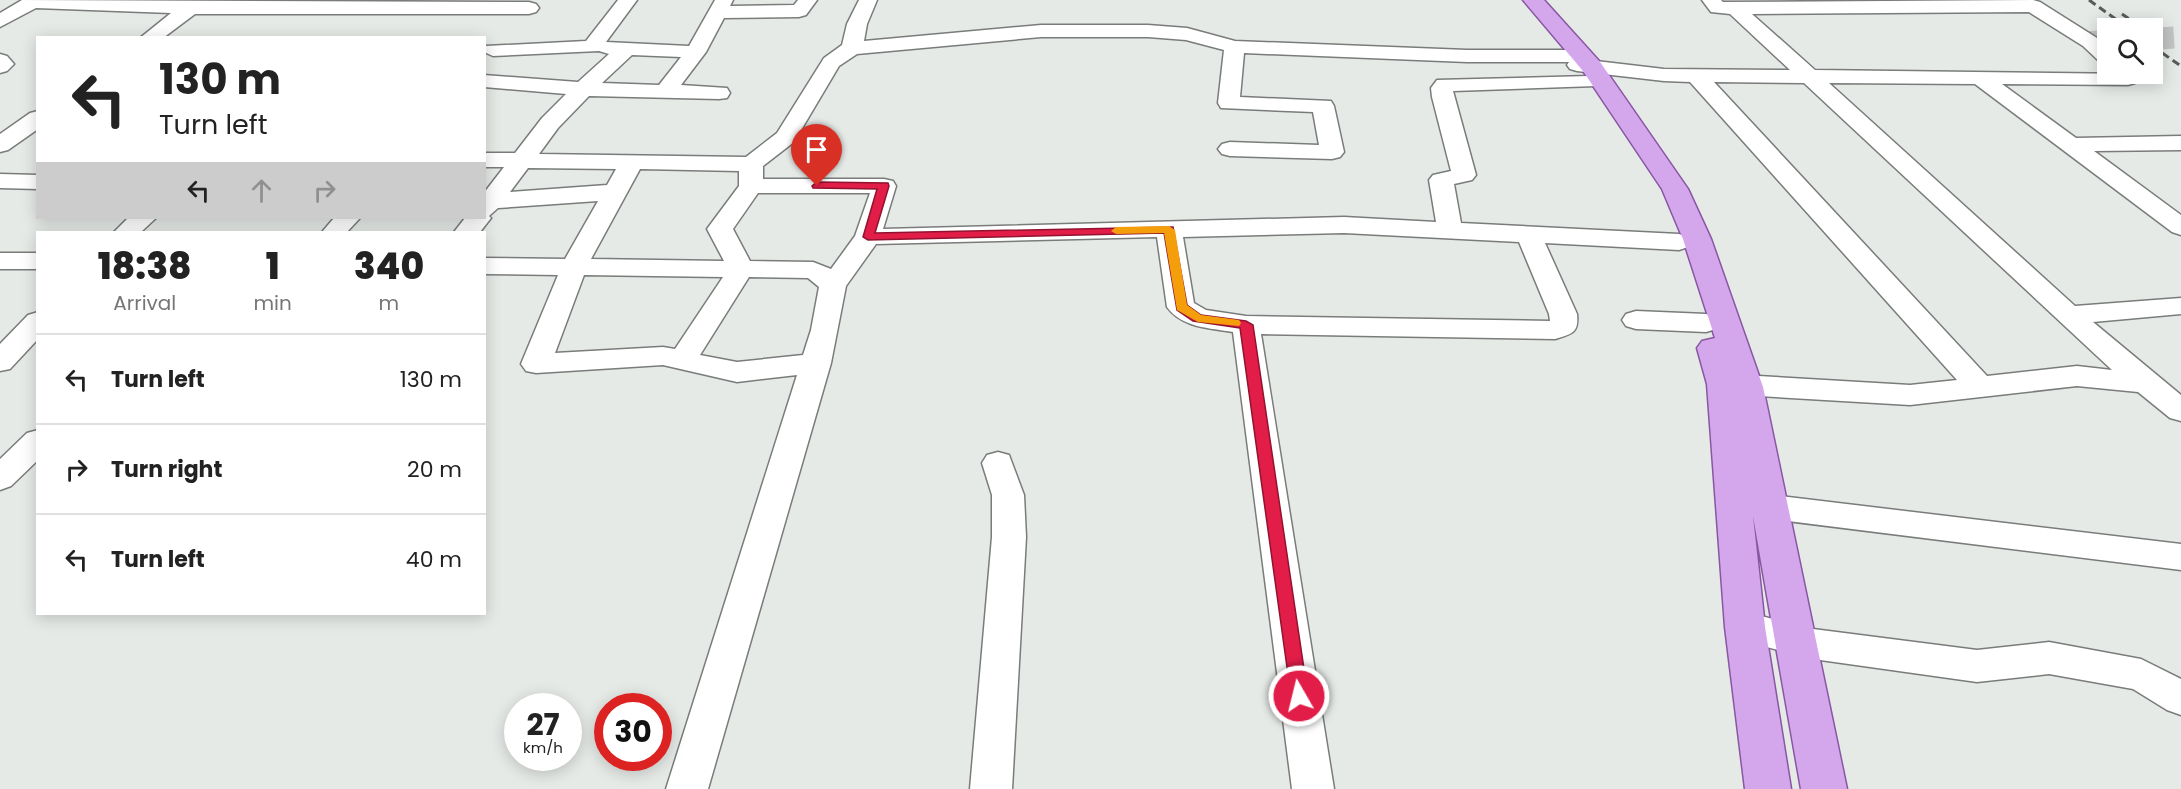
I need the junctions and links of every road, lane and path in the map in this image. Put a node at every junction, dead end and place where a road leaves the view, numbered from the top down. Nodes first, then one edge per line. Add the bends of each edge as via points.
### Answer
1 (628, 0) edge
2 (808, 0) edge
3 (868, 0) edge
4 (1522, 0) edge
5 (1533, 0) edge
6 (1711, 0) edge
7 (35, 1) edge
8 (1919, 3) edge
9 (2014, 3) edge
10 (197, 4) edge
11 (533, 4) edge
12 (721, 6) edge
13 (1736, 8) junction
14 (0, 21) edge
15 (153, 36) edge
16 (592, 47) junction
17 (1234, 47) junction
18 (852, 48) junction
19 (627, 49) junction
20 (2097, 49) tunnel mouth
21 (696, 52) junction
22 (487, 57) edge
23 (0, 60) edge
24 (0, 67) edge
25 (1582, 68) junction
26 (1696, 75) junction
27 (1812, 76) junction
28 (1979, 76) junction
29 (2097, 78) edge
30 (486, 81) edge
31 (583, 89) junction
32 (667, 89) junction
33 (720, 93) dead end
34 (36, 120) edge
35 (2181, 143) edge
36 (0, 145) edge
37 (2071, 145) junction
38 (1230, 149) dead end
39 (486, 160) edge
40 (522, 161) junction
41 (632, 162) junction
42 (751, 175) junction
43 (0, 181) edge
44 (36, 182) edge
45 (616, 192) junction
46 (486, 208) edge
47 (486, 209) edge
48 (142, 219) edge
49 (346, 219) edge
50 (477, 219) edge
51 (2181, 227) edge
52 (1169, 230) junction
53 (1449, 230) junction
54 (127, 231) edge
55 (335, 231) edge
56 (468, 231) edge
57 (1528, 233) junction
58 (868, 237) junction
59 (1679, 242) junction
60 (0, 261) edge
61 (36, 261) edge
62 (486, 266) edge
63 (574, 267) junction
64 (741, 269) junction
65 (833, 286) junction
66 (2181, 306) edge
67 (2070, 315) junction
68 (1636, 320) dead end
69 (36, 323) edge
70 (1706, 323) junction
71 (1246, 325) junction
72 (682, 360) junction
73 (0, 362) edge
74 (816, 363) junction
75 (2149, 383) junction
76 (2181, 384) edge
77 (1735, 385) junction
78 (1980, 387) junction
79 (2181, 411) edge
80 (36, 443) edge
81 (998, 463) dead end
82 (0, 478) edge
83 (1771, 507) junction
84 (2181, 557) edge
85 (1745, 627) junction
86 (1804, 641) junction
87 (2181, 698) edge
88 (687, 789) edge
89 (991, 789) edge
90 (1313, 789) edge
91 (1768, 789) edge
92 (1824, 789) edge

1 - 16 street
2 - 12 street via 799,10
3 - 18 street
4 - 25 main road
5 - 25 main road
6 - 13 street via 1718,8
7 - 10 street
7 - 14 street
8 - 9 street
8 - 13 street
9 - 20 street via 2033,6
10 - 11 street
10 - 15 street
11 - 22 street
12 - 21 street
13 - 27 street
16 - 19 street
16 - 22 street
17 - 18 street via 1187,34 1041,31
17 - 25 street via 1467,56
17 - 38 street via 1229,103 1323,106 1332,152
18 - 42 street via 831,62 786,137
19 - 21 street
19 - 31 street
21 - 32 street
23 - 24 street via 4,64
25 - 26 street
25 - 53 street via 1442,88 1464,176 1441,180
25 - 59 main road via 1662,202
25 - 77 main road via 1675,189 1696,239
26 - 27 street
26 - 78 street
27 - 28 street
27 - 67 street
28 - 29 street
28 - 37 street
30 - 31 street
31 - 32 street
31 - 40 street via 550,123
32 - 33 street
34 - 36 street
35 - 37 street
37 - 51 street
39 - 40 street
40 - 41 street
40 - 46 street
41 - 42 street
41 - 45 street
42 - 58 street via 884,186
42 - 64 street via 720,229
43 - 44 street
45 - 47 street
45 - 63 street
48 - 54 street
49 - 55 street
50 - 56 street
52 - 53 street via 1344,225
52 - 58 street
52 - 71 street via 1181,307 1198,318
53 - 57 street
57 - 59 street
57 - 71 street via 1563,314 1564,326 1556,330
58 - 65 street
59 - 70 main road
60 - 61 street
62 - 63 street
63 - 64 street
63 - 72 street via 536,364 663,356
64 - 65 street via 813,270
64 - 72 street
65 - 74 street
66 - 67 street
67 - 75 street
68 - 70 street
69 - 73 street
70 - 77 main road
71 - 90 street
72 - 74 street via 737,372
74 - 88 street
75 - 76 street
75 - 78 street via 2077,376
75 - 79 street
77 - 78 street via 1910,395
77 - 83 main road
77 - 85 main road
80 - 82 street
81 - 89 street via 1008,495 1009,537
83 - 84 street
83 - 86 main road
85 - 86 street
85 - 91 main road
86 - 87 street via 1977,666 2049,658 2141,675
86 - 92 main road

